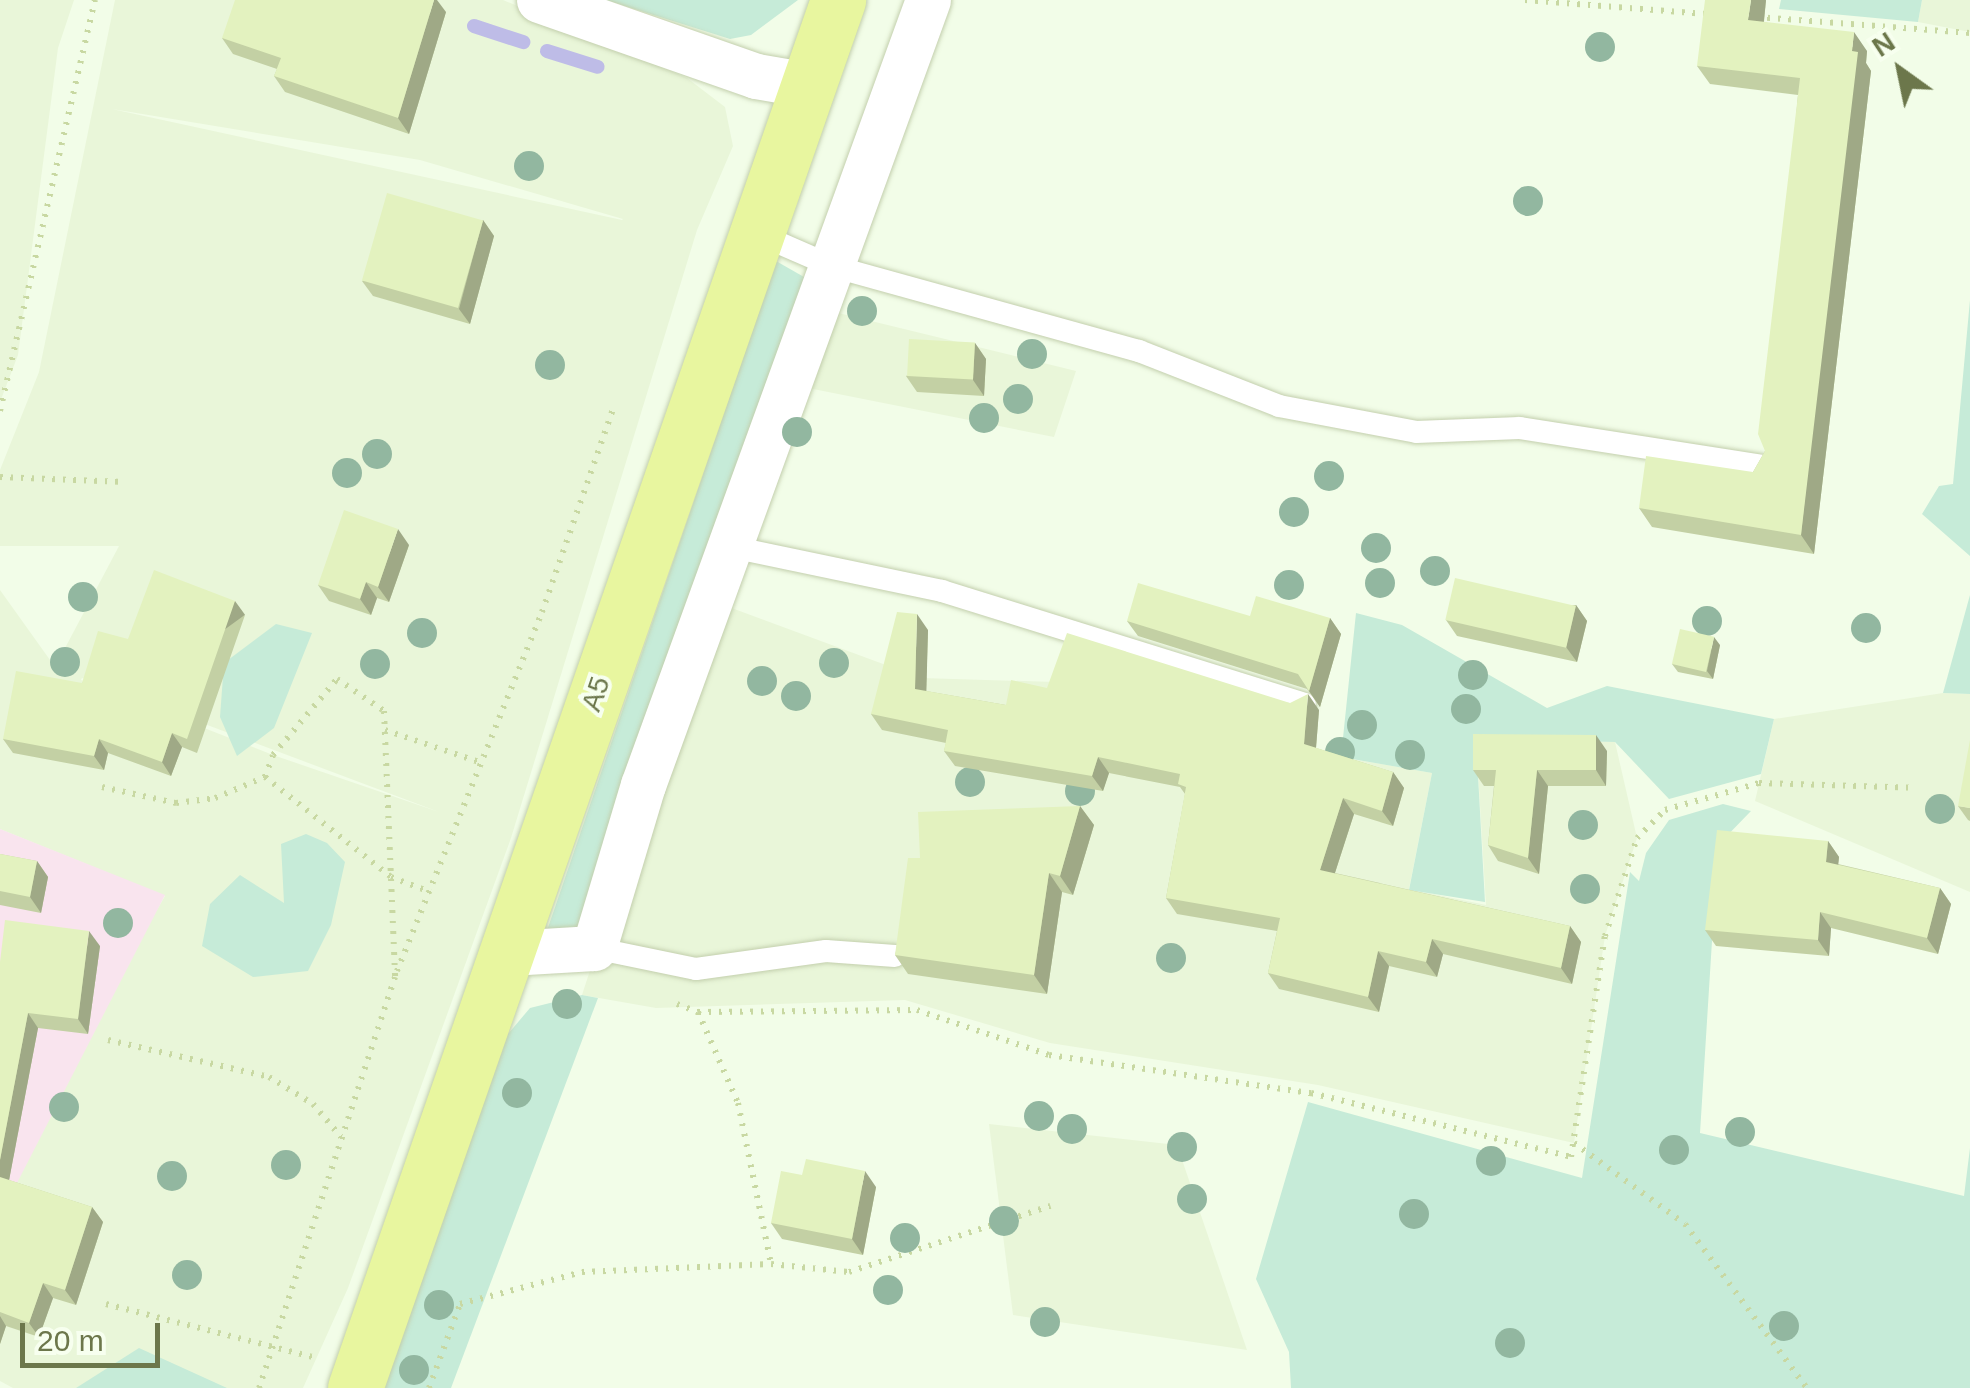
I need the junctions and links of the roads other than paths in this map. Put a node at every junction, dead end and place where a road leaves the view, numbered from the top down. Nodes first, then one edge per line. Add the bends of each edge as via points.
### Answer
1 (540, 0) edge
2 (838, 0) edge
3 (928, 0) edge
4 (808, 85) junction
5 (752, 232) junction
6 (832, 266) junction
7 (1764, 466) edge
8 (727, 546) junction
9 (1305, 704) edge
10 (594, 948) junction
11 (509, 953) junction
12 (895, 956) edge
13 (358, 1379) edge

1 - 4 street via 756,76
2 - 4 highway, A5 / A5
3 - 6 street
4 - 5 highway, A5 / A5
5 - 6 lane
5 - 11 highway, A5 / A5
6 - 7 lane via 1139,350 1280,406 1416,432 1520,428
6 - 8 street
8 - 9 lane via 942,591
8 - 10 street
10 - 11 street
10 - 12 lane via 696,969 826,951
11 - 13 highway, A5 / A5

